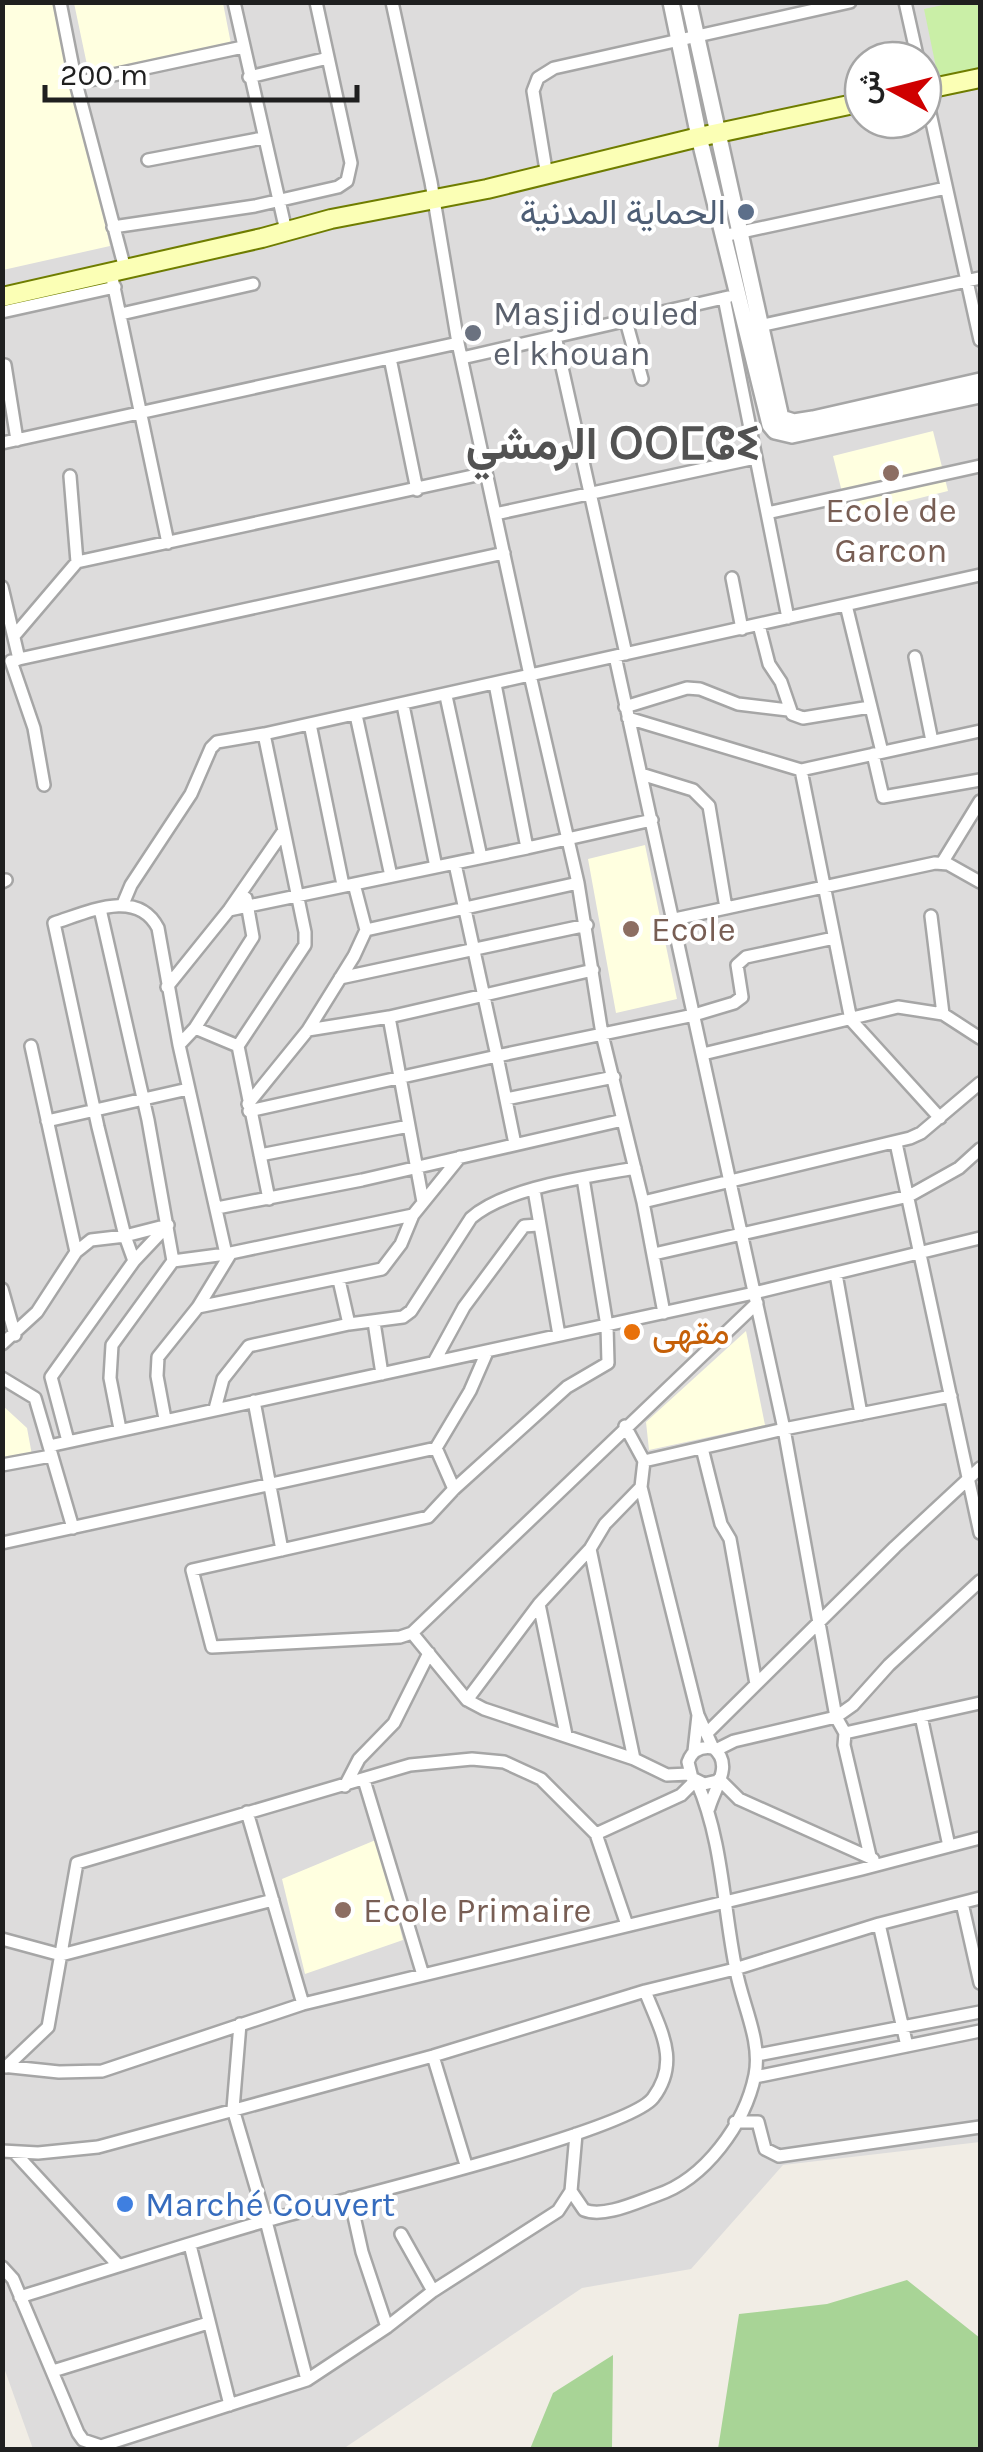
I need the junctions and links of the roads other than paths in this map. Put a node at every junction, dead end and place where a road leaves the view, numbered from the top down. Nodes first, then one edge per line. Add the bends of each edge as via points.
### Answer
1 (60, 2) edge
2 (234, 2) edge
3 (316, 2) edge
4 (392, 2) edge
5 (670, 2) edge
6 (689, 2) edge
7 (850, 2) edge
8 (906, 2) edge
9 (696, 35) junction
10 (678, 38) junction
11 (914, 40) edge
12 (243, 47) junction
13 (328, 58) junction
14 (249, 76) junction
15 (980, 78) edge
16 (76, 83) junction
17 (943, 84) edge
18 (843, 106) edge
19 (719, 133) junction
20 (699, 137) junction
21 (263, 138) junction
22 (936, 140) edge
23 (148, 160) dead end
24 (546, 176) junction
25 (946, 188) junction
26 (433, 200) junction
27 (278, 202) junction
28 (113, 226) junction
29 (286, 230) junction
30 (731, 234) junction
31 (117, 276) junction
32 (974, 279) edge
33 (253, 284) dead end
34 (731, 296) junction
35 (2, 297) edge
36 (2, 312) edge
37 (121, 314) junction
38 (626, 321) junction
39 (753, 327) junction
40 (555, 336) junction
41 (980, 340) edge
42 (458, 342) junction
43 (390, 358) junction
44 (462, 358) junction
45 (5, 365) dead end
46 (642, 379) dead end
47 (980, 381) edge
48 (980, 395) edge
49 (140, 413) junction
50 (776, 422) junction
51 (17, 440) junction
52 (2, 442) edge
53 (756, 458) junction
54 (980, 466) edge
55 (486, 473) junction
56 (70, 476) dead end
57 (416, 490) junction
58 (590, 494) junction
59 (767, 513) junction
60 (495, 514) junction
61 (168, 543) junction
62 (504, 552) junction
63 (77, 562) junction
64 (980, 575) edge
65 (732, 578) dead end
66 (2, 587) edge
67 (846, 605) junction
68 (788, 618) junction
69 (759, 625) junction
70 (742, 628) junction
71 (14, 636) junction
72 (620, 655) junction
73 (916, 657) dead end
74 (11, 660) edge
75 (530, 675) junction
76 (494, 684) junction
77 (446, 696) junction
78 (402, 705) junction
79 (870, 708) junction
80 (788, 710) junction
81 (626, 712) junction
82 (356, 715) junction
83 (310, 724) junction
84 (980, 731) edge
85 (264, 734) junction
86 (932, 741) junction
87 (878, 753) junction
88 (801, 770) junction
89 (641, 774) junction
90 (980, 780) edge
91 (44, 785) dead end
92 (980, 800) edge
93 (652, 820) junction
94 (283, 832) junction
95 (569, 840) junction
96 (527, 848) junction
97 (481, 857) junction
98 (942, 863) junction
99 (455, 864) junction
100 (436, 868) junction
101 (391, 876) junction
102 (980, 882) edge
103 (578, 883) junction
104 (348, 885) junction
105 (826, 887) junction
106 (244, 888) junction
107 (296, 895) junction
108 (123, 904) junction
109 (248, 906) junction
110 (465, 906) junction
111 (726, 908) junction
112 (100, 909) junction
113 (229, 910) junction
114 (931, 916) dead end
115 (675, 919) junction
116 (586, 924) junction
117 (366, 930) junction
118 (834, 938) junction
119 (475, 950) junction
120 (593, 970) junction
121 (340, 978) junction
122 (167, 987) junction
123 (485, 994) junction
124 (943, 1014) junction
125 (694, 1016) junction
126 (389, 1017) junction
127 (851, 1020) junction
128 (196, 1028) junction
129 (308, 1030) junction
130 (602, 1034) junction
131 (980, 1038) edge
132 (179, 1044) junction
133 (31, 1046) dead end
134 (238, 1046) junction
135 (703, 1054) junction
136 (497, 1056) junction
137 (614, 1077) junction
138 (401, 1080) junction
139 (980, 1084) edge
140 (188, 1090) junction
141 (143, 1099) junction
142 (506, 1099) junction
143 (252, 1108) junction
144 (94, 1109) junction
145 (940, 1118) junction
146 (623, 1120) junction
147 (47, 1121) junction
148 (409, 1126) junction
149 (896, 1142) junction
150 (515, 1144) junction
151 (980, 1149) edge
152 (260, 1155) junction
153 (460, 1156) junction
154 (416, 1168) junction
155 (635, 1168) junction
156 (583, 1178) junction
157 (730, 1180) junction
158 (534, 1190) junction
159 (910, 1196) junction
160 (268, 1199) junction
161 (423, 1202) junction
162 (643, 1202) junction
163 (217, 1208) junction
164 (413, 1215) junction
165 (168, 1225) junction
166 (538, 1225) junction
167 (743, 1234) junction
168 (125, 1236) junction
169 (980, 1238) edge
170 (76, 1252) junction
171 (228, 1254) junction
172 (654, 1254) junction
173 (918, 1254) junction
174 (134, 1261) junction
175 (173, 1262) junction
176 (836, 1274) junction
177 (339, 1280) junction
178 (2, 1289) edge
179 (755, 1298) junction
180 (198, 1307) junction
181 (664, 1313) junction
182 (374, 1322) junction
183 (349, 1324) junction
184 (607, 1326) junction
185 (15, 1335) junction
186 (560, 1335) junction
187 (2, 1344) edge
188 (488, 1352) junction
189 (434, 1362) junction
190 (382, 1374) junction
191 (51, 1377) junction
192 (2, 1378) edge
193 (951, 1396) junction
194 (35, 1398) junction
195 (254, 1401) junction
196 (214, 1409) junction
197 (861, 1414) junction
198 (164, 1419) junction
199 (625, 1426) junction
200 (120, 1429) junction
201 (784, 1429) junction
202 (68, 1441) junction
203 (436, 1448) junction
204 (702, 1448) junction
205 (50, 1451) junction
206 (644, 1462) junction
207 (2, 1465) edge
208 (980, 1468) edge
209 (970, 1479) junction
210 (270, 1487) junction
211 (641, 1487) junction
212 (454, 1489) junction
213 (72, 1528) junction
214 (980, 1533) edge
215 (2, 1543) edge
216 (590, 1549) junction
217 (282, 1550) junction
218 (980, 1581) edge
219 (539, 1604) junction
220 (818, 1621) junction
221 (412, 1633) junction
222 (429, 1654) junction
223 (756, 1684) junction
224 (467, 1700) junction
225 (980, 1703) edge
226 (698, 1715) junction
227 (836, 1716) junction
228 (922, 1716) junction
229 (845, 1733) junction
230 (707, 1734) junction
231 (566, 1735) junction
232 (715, 1749) junction
233 (694, 1752) junction
234 (634, 1759) junction
235 (694, 1779) junction
236 (364, 1780) junction
237 (718, 1780) junction
238 (345, 1786) junction
239 (709, 1808) junction
240 (247, 1812) junction
241 (596, 1834) junction
242 (980, 1838) edge
243 (949, 1846) junction
244 (874, 1860) junction
245 (980, 1898) edge
246 (273, 1900) junction
247 (726, 1900) junction
248 (962, 1903) junction
249 (879, 1924) junction
250 (627, 1925) junction
251 (2, 1939) edge
252 (61, 1955) junction
253 (736, 1969) junction
254 (422, 1975) junction
255 (980, 1983) edge
256 (646, 1992) junction
257 (303, 2004) junction
258 (980, 2012) edge
259 (240, 2024) junction
260 (904, 2028) junction
261 (980, 2031) edge
262 (906, 2046) junction
263 (757, 2054) junction
264 (433, 2056) junction
265 (4, 2066) edge
266 (755, 2078) junction
267 (232, 2108) junction
268 (735, 2122) junction
269 (980, 2128) edge
270 (576, 2134) junction
271 (9, 2152) edge
272 (466, 2165) junction
273 (572, 2191) junction
274 (350, 2198) junction
275 (266, 2221) junction
276 (401, 2234) dead end
277 (190, 2245) junction
278 (118, 2265) junction
279 (2, 2266) edge
280 (433, 2291) junction
281 (20, 2296) junction
282 (208, 2323) junction
283 (387, 2327) junction
284 (53, 2371) junction
285 (307, 2380) junction
286 (230, 2405) junction

1 - 16 street
2 - 12 street
3 - 13 street
4 - 26 street
5 - 10 street
6 - 9 street
7 - 9 street
8 - 11 street
9 - 10 street
9 - 19 street
10 - 20 street
10 - 24 street via 566,64 538,78 533,91
12 - 14 street
12 - 16 street
13 - 14 street
13 - 27 street via 351,174 344,185
14 - 21 street
15 - 17 main road
16 - 28 street
18 - 19 main road
19 - 20 main road
19 - 30 street
20 - 24 main road
20 - 30 street
21 - 23 street
21 - 27 street
22 - 25 street
24 - 26 main road
25 - 30 street
25 - 32 street
26 - 29 main road
26 - 42 street
27 - 28 street
27 - 29 street
28 - 31 street
29 - 31 main road
30 - 34 street
30 - 39 street
31 - 35 main road
31 - 36 street
31 - 37 street
32 - 39 street
32 - 41 street
33 - 37 street
34 - 38 street
34 - 39 street
34 - 53 street
37 - 49 street
38 - 40 street
38 - 46 street
39 - 50 street
40 - 44 street
40 - 58 street
42 - 43 street
42 - 44 street
43 - 49 street
43 - 57 street
44 - 55 street
45 - 51 street
47 - 50 street
48 - 50 street via 792,435 775,431
49 - 51 street
49 - 61 street
51 - 52 street
53 - 58 street
53 - 59 street
54 - 59 street
55 - 57 street
55 - 60 street
56 - 63 street
57 - 61 street
58 - 60 street
58 - 72 street
59 - 68 street
60 - 62 street
61 - 63 street
62 - 74 street
62 - 75 street
63 - 71 street
64 - 67 street
65 - 70 street
66 - 71 street
67 - 68 street
67 - 79 street
68 - 69 street
69 - 70 street
69 - 80 street
70 - 72 street
71 - 74 street
72 - 75 street
72 - 81 street
73 - 86 street
74 - 91 street
75 - 76 street
75 - 95 street
76 - 77 street
76 - 96 street
77 - 78 street
77 - 97 street
78 - 82 street
78 - 100 street
79 - 80 street via 803,718
79 - 87 street
80 - 81 street via 686,688
81 - 88 street
81 - 89 street
82 - 83 street
82 - 101 street
83 - 85 street
83 - 104 street
84 - 86 street
85 - 94 street
85 - 108 street via 211,748 191,794
86 - 87 street
87 - 88 street
87 - 90 street via 882,797
88 - 105 street
89 - 93 street
89 - 111 street via 693,790 709,806
92 - 98 street
93 - 95 street
93 - 115 street
94 - 106 street
94 - 107 street
95 - 96 street
95 - 103 street
96 - 97 street
97 - 99 street
98 - 102 street
98 - 105 street
99 - 100 street
99 - 110 street
100 - 101 street
101 - 104 street
103 - 110 street
103 - 116 street
104 - 107 street
104 - 117 street
105 - 111 street
105 - 118 street
106 - 109 street
106 - 113 street
107 - 109 street
107 - 134 street via 305,945
108 - 112 street
108 - 122 street via 154,920
109 - 113 street
109 - 128 street via 254,937
110 - 117 street
110 - 119 street
111 - 115 street
112 - 141 street
112 - 144 street via 54,923
113 - 122 street
114 - 124 street
115 - 125 street
116 - 119 street
116 - 120 street
117 - 121 street
118 - 125 street via 746,958 737,966 742,997
118 - 127 street
119 - 121 street
119 - 123 street
120 - 123 street
120 - 130 street
121 - 129 street
122 - 132 street
123 - 126 street
123 - 136 street
124 - 127 street via 898,1007
124 - 131 street
125 - 130 street
125 - 135 street
126 - 129 street
126 - 138 street
127 - 135 street
127 - 145 street
128 - 132 street
128 - 134 street
129 - 143 street
130 - 136 street
130 - 137 street
132 - 140 street
133 - 147 street
134 - 143 street
135 - 157 street
136 - 138 street
136 - 142 street
137 - 142 street
137 - 146 street
138 - 143 street
138 - 148 street
139 - 145 street
140 - 141 street
140 - 163 street
141 - 144 street
141 - 165 street
142 - 150 street
143 - 152 street
144 - 147 street
144 - 168 street
145 - 149 street
146 - 150 street
146 - 155 street
147 - 170 street
148 - 152 street
148 - 154 street
149 - 157 street
149 - 159 street
150 - 153 street
151 - 159 street
152 - 160 street
153 - 154 street
153 - 161 street
154 - 160 street
154 - 161 street
155 - 156 street
155 - 162 street
156 - 158 street
156 - 184 street
157 - 162 street
157 - 167 street
158 - 166 street
158 - 182 street via 482,1208 411,1311
159 - 167 street
159 - 173 street
160 - 163 street
161 - 164 street
162 - 172 street
163 - 171 street
164 - 171 street
164 - 177 street via 382,1269
165 - 168 street
165 - 174 street
165 - 175 street
166 - 186 street
166 - 189 street via 524,1226 509,1243
167 - 172 street
167 - 179 street
168 - 170 street via 97,1237
168 - 174 street
169 - 173 street
170 - 185 street
171 - 175 street
171 - 180 street
172 - 181 street
173 - 176 street
173 - 193 street
174 - 191 street
175 - 200 street via 112,1345 110,1378
176 - 179 street
176 - 197 street
177 - 180 street
177 - 183 street
178 - 185 street
179 - 181 street
179 - 199 street
179 - 201 street
180 - 198 street via 158,1357
181 - 184 street
182 - 183 street
182 - 190 street
183 - 196 street via 249,1346 223,1379
184 - 186 street
184 - 212 street via 608,1364 567,1387
185 - 187 street
186 - 188 street
188 - 189 street
188 - 203 street
189 - 190 street
190 - 195 street
191 - 194 street
191 - 202 street
192 - 194 street
193 - 197 street
193 - 209 street
194 - 205 street
195 - 196 street
195 - 210 street
196 - 198 street
197 - 201 street
198 - 200 street
199 - 206 street
199 - 221 street
200 - 202 street
201 - 204 street
201 - 220 street
202 - 205 street
203 - 210 street
203 - 212 street
204 - 206 street
204 - 223 street via 730,1538
205 - 207 street
205 - 213 street
206 - 211 street
208 - 209 street
209 - 214 street
209 - 220 street
210 - 213 street
210 - 217 street
211 - 216 street
211 - 226 street
212 - 217 street via 428,1517
213 - 215 street
216 - 219 street
216 - 234 street
217 - 221 street via 192,1570 212,1646
218 - 227 street
219 - 224 street
219 - 231 street
220 - 223 street
220 - 227 street
221 - 222 street
222 - 224 street
222 - 238 street via 394,1722 359,1758
223 - 230 street
224 - 231 street via 507,1720
225 - 228 street
226 - 230 street
226 - 233 street
227 - 229 street
227 - 232 street
228 - 229 street
228 - 243 street
229 - 244 street
230 - 232 street
231 - 234 street
232 - 233 street
232 - 237 street via 724,1764
233 - 235 street via 688,1762
234 - 235 street via 668,1776
235 - 237 street
235 - 239 street
235 - 241 street via 681,1795
236 - 238 street
236 - 241 street via 440,1761 504,1762 541,1778
236 - 254 street
237 - 239 street
237 - 244 street via 738,1799
238 - 240 street
239 - 247 street
240 - 246 street
240 - 252 street via 77,1863
241 - 250 street
242 - 243 street
243 - 244 street
244 - 247 street
245 - 248 street
246 - 252 street
246 - 257 street
247 - 250 street
247 - 253 street
248 - 249 street
248 - 255 street
249 - 253 street
249 - 260 street
250 - 254 street
251 - 252 street
252 - 265 street via 48,2028
253 - 256 street
253 - 263 street
254 - 257 street
256 - 264 street
256 - 270 street via 668,2072 636,2112
257 - 259 street
258 - 260 street
259 - 265 street via 102,2070
259 - 267 street
260 - 262 street
260 - 263 street
261 - 262 street
262 - 266 street
263 - 266 street
264 - 267 street
264 - 272 street
266 - 268 street
267 - 271 street via 98,2146
267 - 275 street
268 - 269 street via 758,2122 765,2149 779,2156
268 - 273 street via 706,2165 668,2192 593,2213
270 - 272 street
270 - 273 street
271 - 278 street
272 - 274 street
273 - 280 street via 558,2211
274 - 275 street
274 - 283 street
275 - 277 street
275 - 285 street
276 - 280 street
277 - 278 street
277 - 282 street
278 - 281 street
279 - 281 street
280 - 283 street
281 - 284 street
282 - 284 street
282 - 286 street
283 - 285 street
284 - 286 street via 78,2433 100,2446
285 - 286 street

